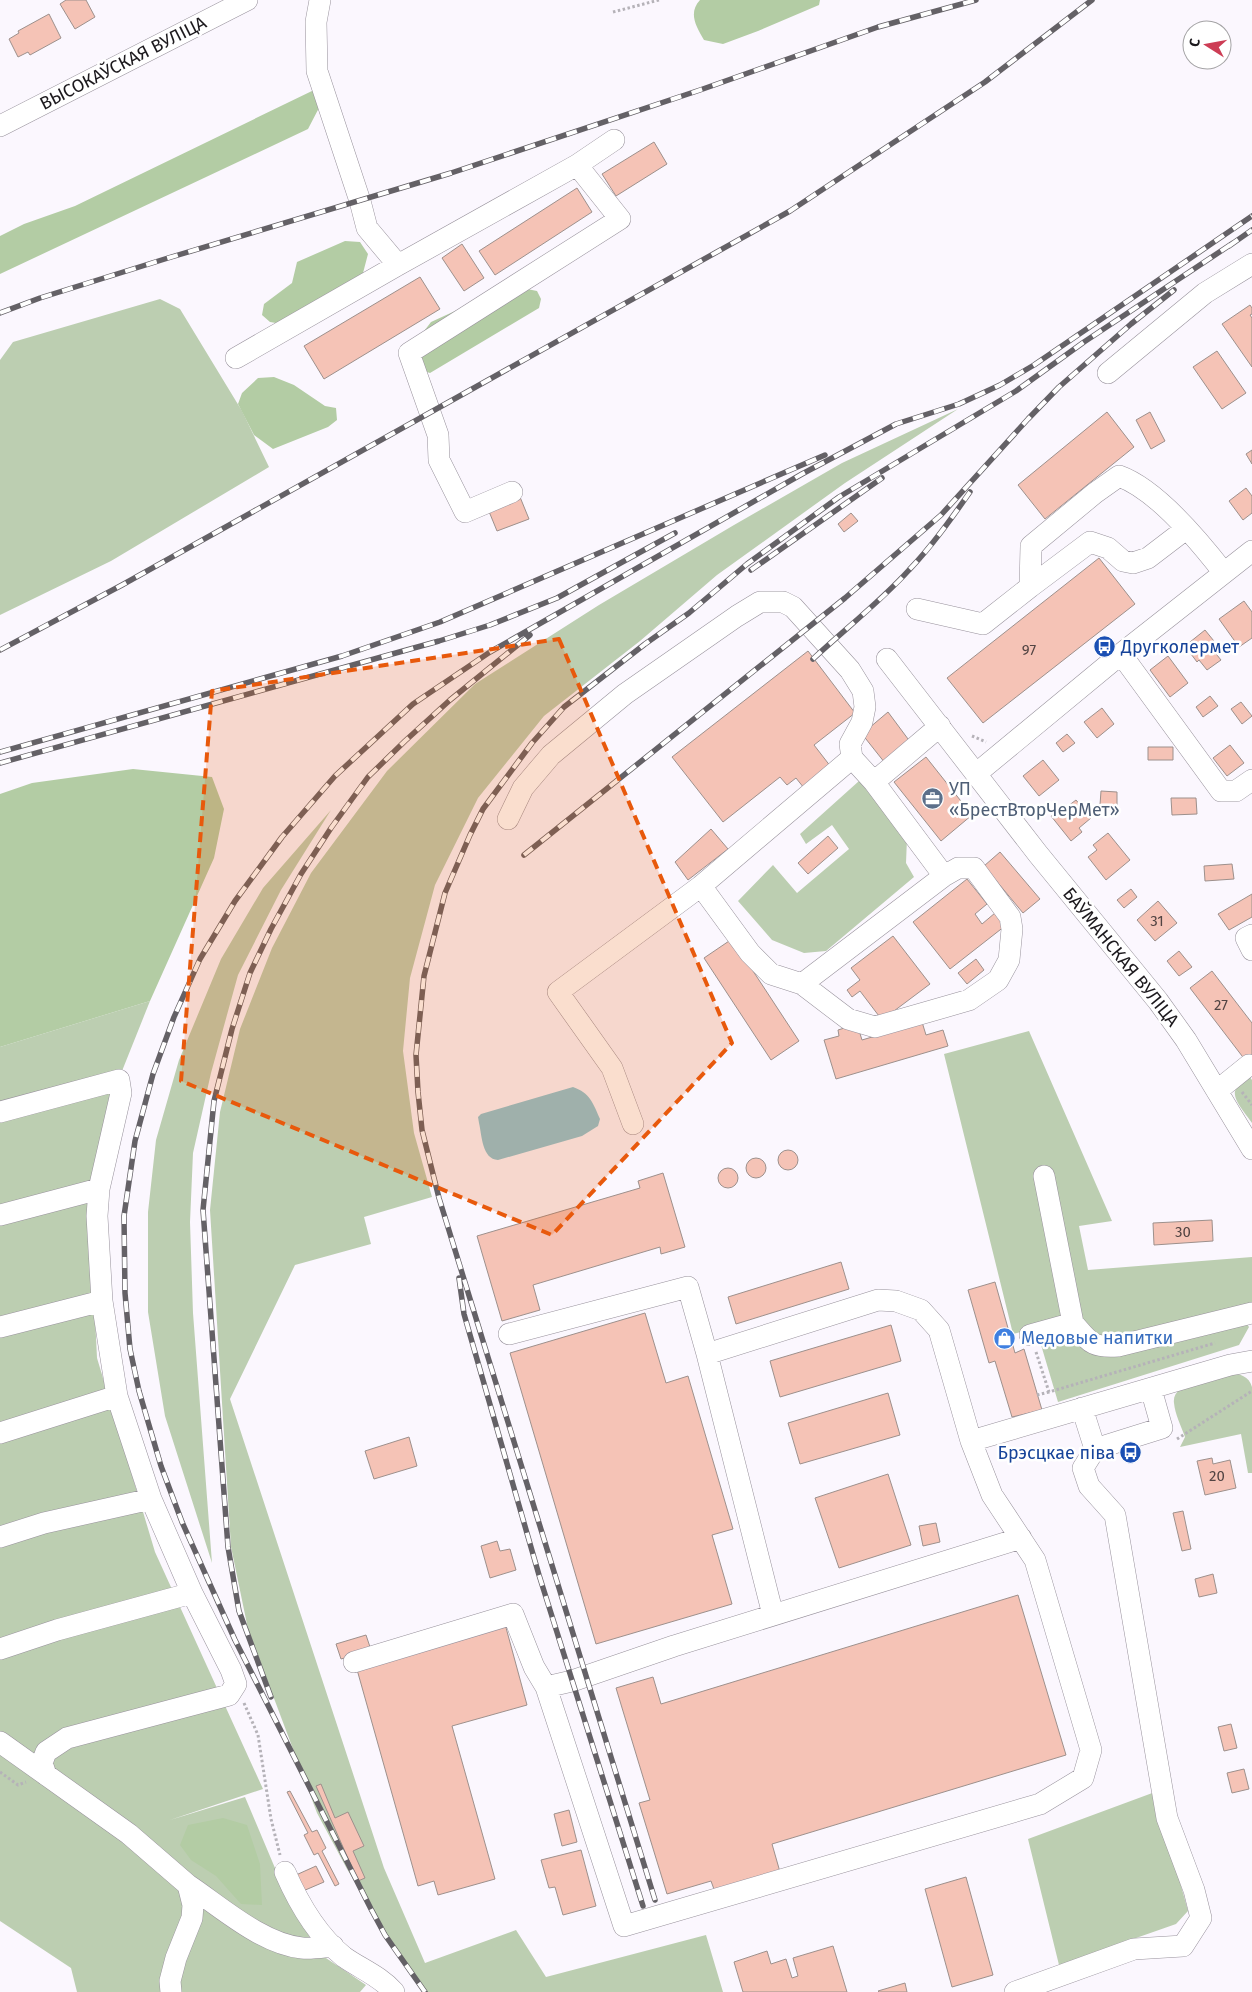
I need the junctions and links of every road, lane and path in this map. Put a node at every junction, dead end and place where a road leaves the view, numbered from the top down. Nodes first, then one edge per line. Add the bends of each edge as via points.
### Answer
1 (247, 0) edge
2 (320, 0) edge
3 (659, 0) edge
4 (613, 12) dead end
5 (0, 126) edge
6 (614, 140) dead end
7 (577, 165) junction
8 (1252, 264) edge
9 (398, 265) junction
10 (236, 358) dead end
11 (1108, 373) dead end
12 (512, 492) dead end
13 (1186, 529) junction
14 (1252, 551) edge
15 (1224, 573) junction
16 (1030, 587) junction
17 (917, 609) dead end
18 (1121, 654) junction
19 (887, 659) dead end
20 (940, 726) junction
21 (852, 758) junction
22 (977, 773) junction
23 (1252, 780) edge
24 (874, 782) junction
25 (508, 819) dead end
26 (944, 876) junction
27 (701, 886) junction
28 (1252, 935) edge
29 (1252, 950) edge
30 (802, 984) junction
31 (1249, 1065) dead end
32 (1218, 1090) junction
33 (0, 1112) edge
34 (632, 1124) dead end
35 (1252, 1149) edge
36 (1044, 1176) dead end
37 (99, 1189) junction
38 (0, 1215) edge
39 (102, 1301) junction
40 (1252, 1313) edge
41 (1072, 1323) junction
42 (0, 1327) edge
43 (509, 1334) dead end
44 (1030, 1335) dead end
45 (707, 1354) junction
46 (1252, 1361) edge
47 (1152, 1389) junction
48 (1252, 1391) edge
49 (1049, 1392) dead end
50 (117, 1396) junction
51 (1037, 1396) dead end
52 (1082, 1408) junction
53 (0, 1433) edge
54 (1177, 1439) dead end
55 (971, 1441) junction
56 (1095, 1449) junction
57 (151, 1499) junction
58 (0, 1538) edge
59 (1021, 1538) junction
60 (192, 1592) junction
61 (773, 1615) junction
62 (0, 1649) edge
63 (354, 1662) dead end
64 (236, 1684) junction
65 (546, 1687) junction
66 (0, 1742) edge
67 (46, 1775) junction
68 (285, 1872) joint
69 (188, 1885) junction
70 (333, 1946) junction
71 (171, 1992) edge
72 (394, 1992) edge
73 (1015, 1992) edge

1 - 5 street, ВЫСОКАЎСКАЯ ВУЛІЦА
2 - 9 street via 316,22 318,71 367,228
3 - 4 path
6 - 7 street
7 - 9 street
7 - 12 street via 620,219 409,353 438,435 439,460 465,512
8 - 11 street via 1205,293
9 - 10 street
13 - 15 street
13 - 16 street via 1148,558 1133,563 1123,561 1108,548 1090,542
13 - 16 street via 1160,502 1133,481 1119,476 1031,546
14 - 15 street
15 - 18 street
16 - 17 street via 984,624
18 - 22 street
18 - 23 street via 1221,790 1236,791
19 - 20 street, БАЎМАНСКАЯ ВУЛІЦА
20 - 22 street, БАЎМАНСКАЯ ВУЛІЦА
20 - 24 street
21 - 24 street
21 - 25 street via 850,744 862,722 865,707 863,691 850,670 793,607 782,602 760,602 625,694 551,755 524,788
21 - 27 street
22 - 32 street, БАЎМАНСКАЯ ВУЛІЦА via 1038,854 1158,1001
24 - 26 street
26 - 30 street
26 - 30 street via 958,868 974,868 1010,916 1009,960 998,980 969,1000 876,1027 848,1019
27 - 30 street via 750,953 771,974
27 - 34 street via 558,992 612,1068
28 - 29 street via 1246,938
31 - 32 street
32 - 35 street, БАЎМАНСКАЯ ВУЛІЦА
33 - 37 street via 119,1080 121,1093
36 - 41 street
37 - 38 street
37 - 39 street via 97,1216
39 - 42 street
39 - 50 street
40 - 41 street via 1118,1346 1100,1347
41 - 44 street
43 - 45 street via 688,1287
45 - 55 street via 878,1300 896,1301 921,1310 939,1330
45 - 61 street
46 - 47 street
47 - 52 street
47 - 56 street via 1162,1428
48 - 54 path
49 - 51 path
50 - 53 street
50 - 57 street
52 - 55 street
52 - 56 street
55 - 59 street via 992,1495
56 - 73 street via 1083,1468 1089,1486 1115,1515 1167,1818 1201,1918 1183,1946 1134,1949
57 - 58 street via 44,1523
57 - 60 street
59 - 61 street
59 - 65 street via 1035,1560 1091,1750 1083,1778 1040,1804 624,1926
60 - 62 street
60 - 64 street
61 - 65 street
63 - 65 street via 513,1614 534,1667
64 - 67 street via 229,1695 67,1738 46,1752 42,1764
64 - 68 path via 258,1735 271,1819
66 - 67 street
67 - 69 street via 129,1834
68 - 70 street via 294,1894
69 - 70 street via 254,1930 281,1943 302,1948
69 - 71 street via 193,1905 192,1918 176,1958 170,1981
70 - 72 street via 344,1957 386,1982

